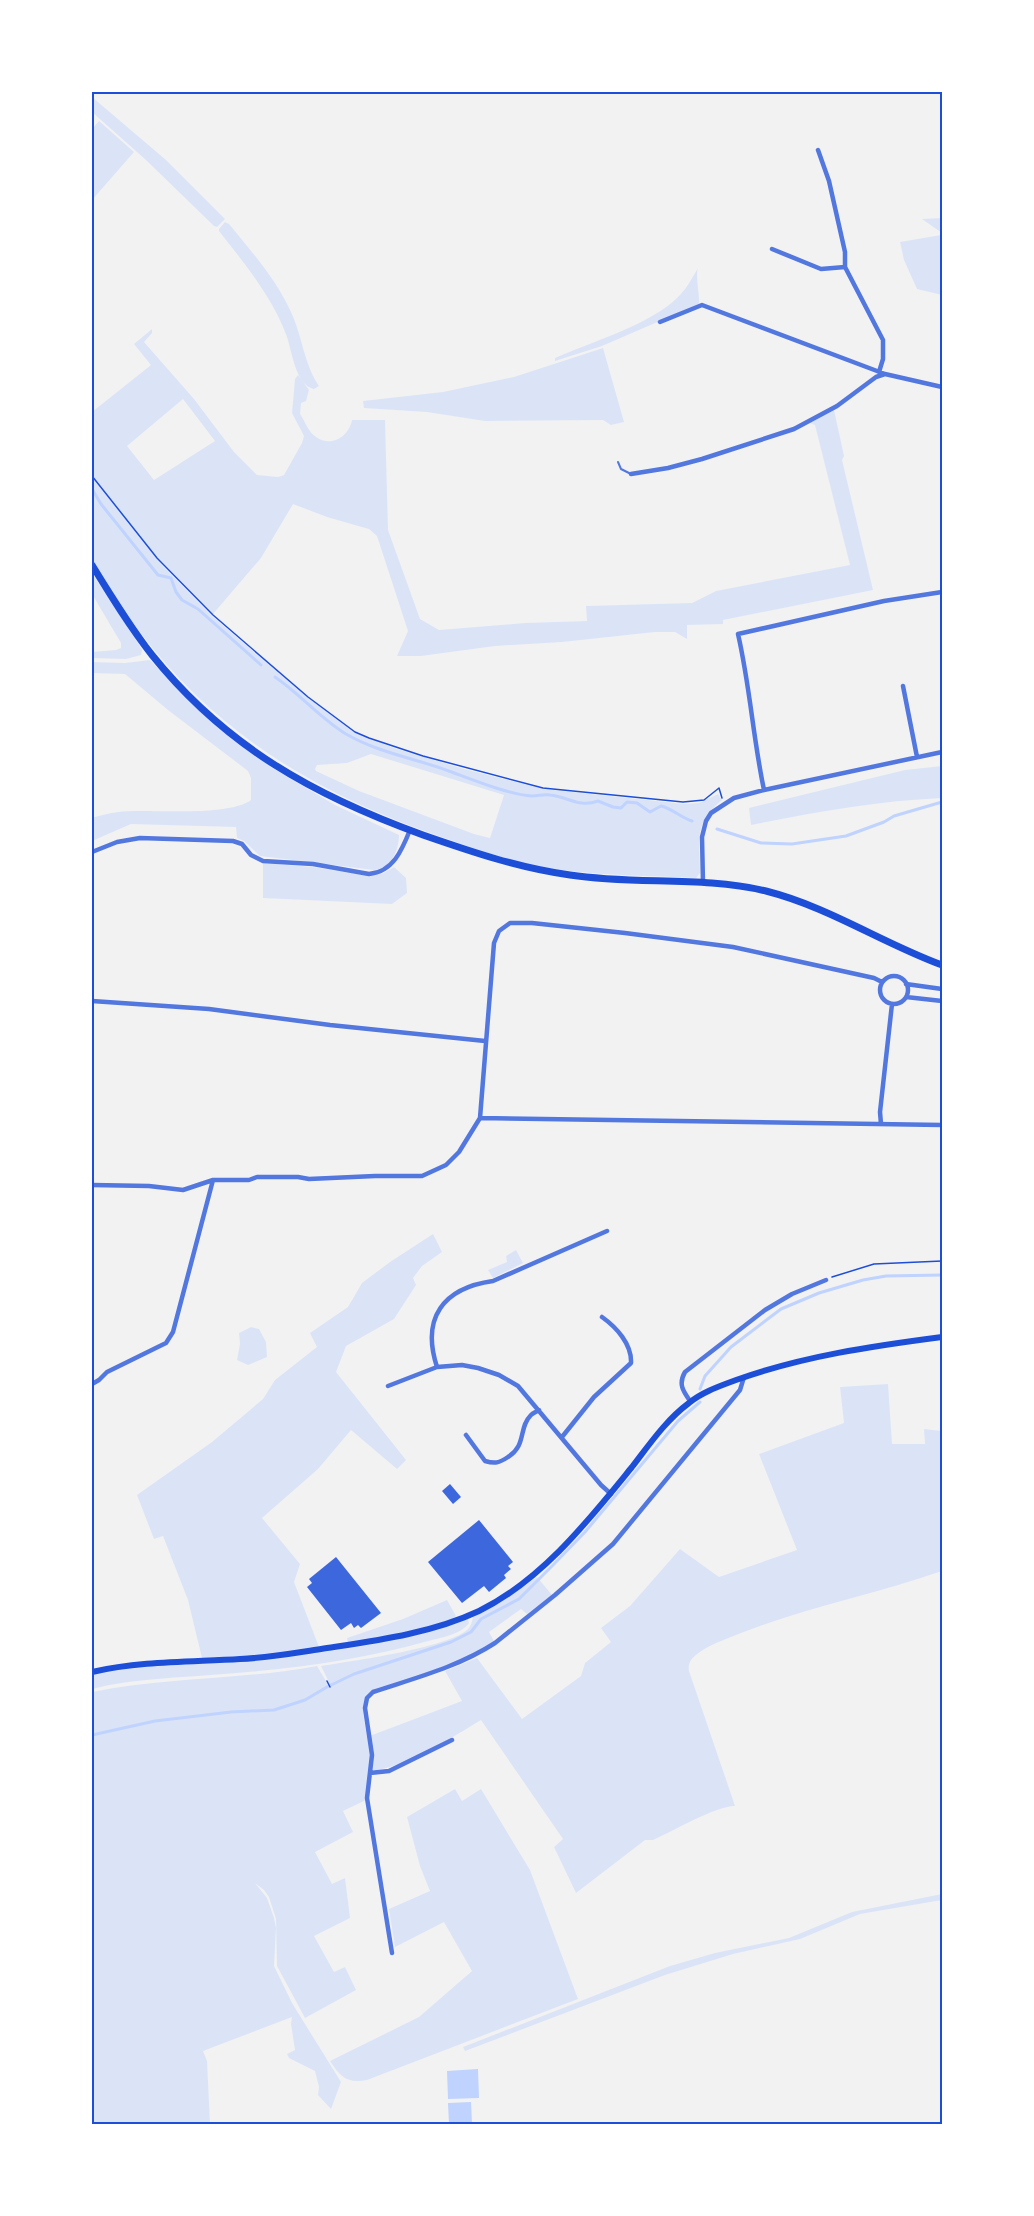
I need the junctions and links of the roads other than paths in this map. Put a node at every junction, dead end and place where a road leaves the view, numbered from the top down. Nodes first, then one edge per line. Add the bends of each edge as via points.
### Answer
1 (818, 150) dead end
2 (772, 249) dead end
3 (845, 267) junction
4 (660, 322) dead end
5 (879, 372) junction
6 (885, 374) junction
7 (942, 387) edge
8 (618, 462) dead end
9 (631, 474) joint
10 (92, 566) edge
11 (942, 592) edge
12 (903, 686) dead end
13 (942, 752) edge
14 (917, 757) junction
15 (764, 790) junction
16 (410, 830) junction
17 (92, 852) edge
18 (702, 883) junction
19 (942, 965) edge
20 (882, 982) junction
21 (906, 984) junction
22 (942, 989) edge
23 (906, 997) junction
24 (92, 1001) edge
25 (942, 1001) edge
26 (892, 1004) junction
27 (485, 1041) junction
28 (480, 1118) junction
29 (880, 1124) junction
30 (942, 1125) edge
31 (213, 1180) junction
32 (92, 1185) edge
33 (607, 1231) dead end
34 (826, 1280) road end
35 (602, 1317) dead end
36 (942, 1337) edge
37 (437, 1366) junction
38 (744, 1377) junction
39 (92, 1384) edge
40 (388, 1386) dead end
41 (690, 1401) junction
42 (539, 1410) junction
43 (466, 1435) dead end
44 (562, 1437) junction
45 (611, 1494) junction
46 (92, 1672) edge
47 (452, 1740) dead end
48 (370, 1773) junction
49 (392, 1953) dead end

1 - 3 street via 829,181
2 - 3 street via 821,269
3 - 5 street via 883,340 884,359
4 - 5 street via 702,304
5 - 6 street
6 - 7 street
6 - 9 street via 794,429 691,462
8 - 9 lane via 621,469
10 - 16 main road via 153,655 218,723 317,791
11 - 15 street via 738,634
12 - 14 street
13 - 14 street
14 - 15 street
15 - 18 street via 734,798 705,821
16 - 17 street via 388,868 369,874 313,864 263,861 233,841 140,838
16 - 18 main road via 534,870 602,879
18 - 19 main road via 754,889 799,900
20 - 21 street via 897,977
20 - 26 street via 880,994
20 - 27 street via 733,947 510,923 499,931 494,943
21 - 22 street
21 - 23 street
23 - 25 street
23 - 26 street
24 - 27 street via 209,1009
26 - 29 street
27 - 28 street
28 - 29 street
28 - 31 street via 459,1152 446,1165 422,1176
29 - 30 street
31 - 32 street via 183,1190
31 - 39 street via 173,1332 166,1343 107,1372
33 - 37 street via 449,1298 434,1320 431,1348
34 - 41 street via 772,1305 685,1372 681,1386
35 - 44 street via 616,1327 631,1363 594,1396
36 - 38 main road via 807,1359
37 - 40 street
37 - 42 street via 462,1365 499,1374 518,1386
38 - 41 main road
38 - 48 street via 740,1390 595,1561 482,1652 370,1694 365,1708 372,1755
41 - 45 main road via 673,1416
42 - 43 street via 530,1416 520,1445 501,1462 484,1461
42 - 44 street
44 - 45 street
45 - 46 main road via 530,1578 501,1599 446,1624 376,1640 277,1655 137,1664
47 - 48 street via 389,1771
48 - 49 street via 367,1798

